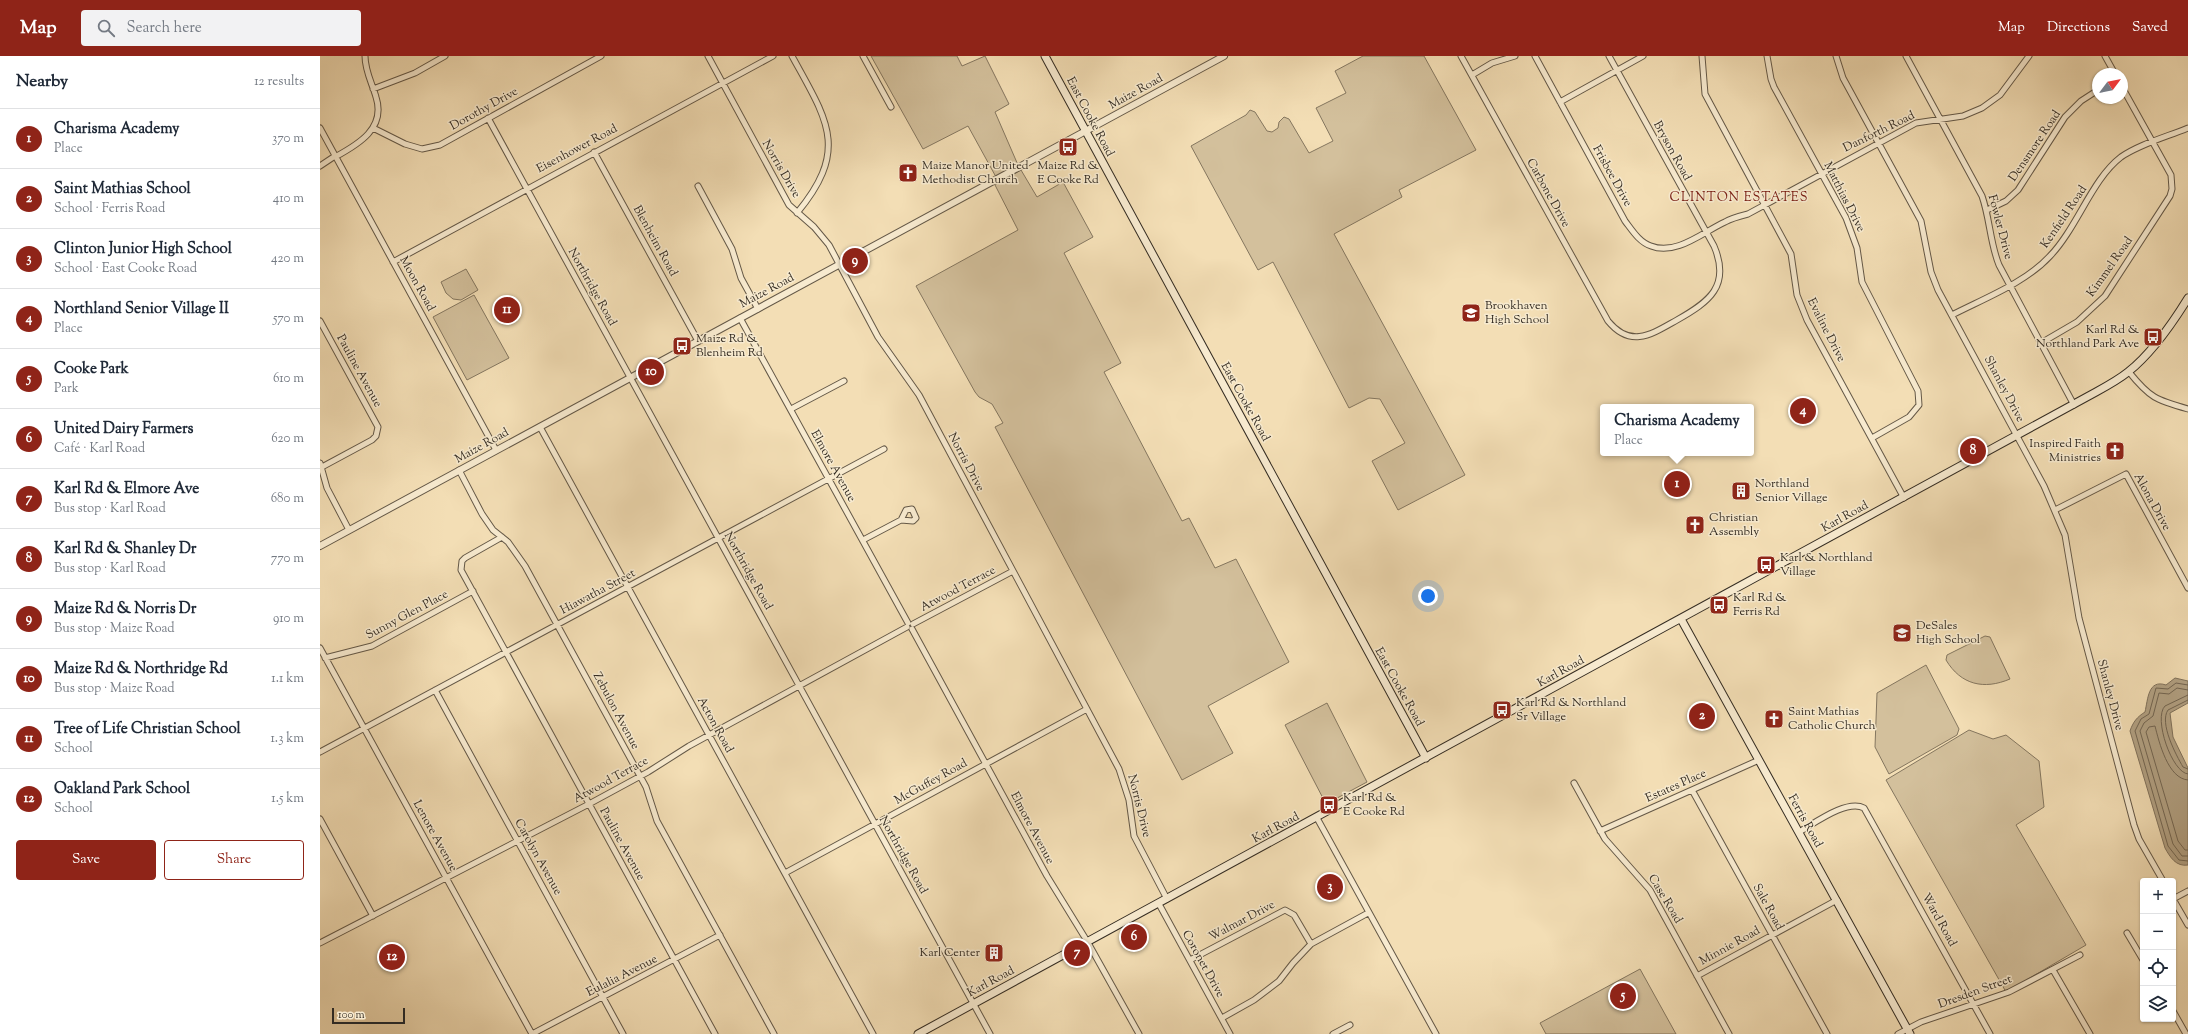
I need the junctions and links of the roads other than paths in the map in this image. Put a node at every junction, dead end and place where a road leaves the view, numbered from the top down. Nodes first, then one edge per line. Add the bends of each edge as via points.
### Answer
1 (365, 56) edge
2 (445, 56) edge
3 (601, 56) edge
4 (708, 56) edge
5 (773, 56) edge
6 (792, 56) edge
7 (863, 56) edge
8 (1045, 56) edge
9 (1224, 56) edge
10 (1461, 56) edge
11 (1515, 56) edge
12 (1535, 56) edge
13 (1609, 56) edge
14 (1643, 56) edge
15 (1702, 56) edge
16 (1768, 56) edge
17 (1836, 56) edge
18 (1906, 56) edge
19 (2029, 56) edge
20 (2105, 56) edge
21 (2112, 68) edge
22 (1617, 71) junction
23 (1472, 75) junction
24 (722, 82) junction
25 (373, 89) junction
26 (2092, 94) edge
27 (2128, 98) edge
28 (1560, 102) junction
29 (890, 107) dead end
30 (488, 118) junction
31 (1939, 118) junction
32 (320, 128) edge
33 (373, 128) junction
34 (2188, 128) edge
35 (1085, 132) junction
36 (1879, 142) junction
37 (2152, 142) junction
38 (594, 152) junction
39 (335, 156) junction
40 (320, 166) edge
41 (1821, 174) junction
42 (698, 186) dead end
43 (527, 188) junction
44 (1765, 205) junction
45 (1987, 210) junction
46 (797, 213) junction
47 (1706, 232) junction
48 (393, 262) junction
49 (838, 265) junction
50 (2009, 285) junction
51 (2188, 298) edge
52 (758, 309) junction
53 (1952, 315) junction
54 (740, 318) junction
55 (320, 321) edge
56 (1622, 335) joint
57 (698, 341) junction
58 (2041, 343) junction
59 (2128, 372) junction
60 (630, 378) junction
61 (844, 381) dead end
62 (2074, 405) junction
63 (791, 409) junction
64 (2188, 409) edge
65 (540, 426) junction
66 (2017, 436) junction
67 (1872, 438) junction
68 (884, 449) dead end
69 (496, 450) junction
70 (320, 466) edge
71 (459, 470) junction
72 (828, 478) junction
73 (1904, 498) junction
74 (2055, 510) junction
75 (901, 520) dead end
76 (349, 530) junction
77 (502, 538) junction
78 (718, 538) junction
79 (863, 540) junction
80 (320, 546) edge
81 (1013, 571) junction
82 (628, 587) junction
83 (2188, 588) edge
84 (473, 591) junction
85 (1681, 619) junction
86 (558, 625) junction
87 (910, 626) junction
88 (320, 648) edge
89 (505, 651) junction
90 (325, 658) junction
91 (799, 687) junction
92 (435, 690) junction
93 (1087, 710) junction
94 (364, 728) junction
95 (709, 735) junction
96 (320, 752) edge
97 (1426, 758) junction
98 (1759, 760) junction
99 (986, 763) junction
100 (640, 776) junction
101 (1574, 783) dead end
102 (1692, 790) junction
103 (589, 804) junction
104 (1317, 818) junction
105 (320, 819) edge
106 (875, 824) junction
107 (1600, 831) junction
108 (1799, 832) junction
109 (517, 841) junction
110 (785, 872) junction
111 (446, 877) junction
112 (2161, 878) edge
113 (2188, 891) edge
114 (2176, 897) edge
115 (1167, 899) junction
116 (1837, 900) junction
117 (1159, 904) junction
118 (2176, 904) edge
119 (1368, 913) junction
120 (373, 916) junction
121 (2188, 925) edge
122 (2127, 933) dead end
123 (720, 934) junction
124 (1772, 935) junction
125 (1088, 942) junction
126 (320, 943) edge
127 (1311, 944) junction
128 (2080, 955) dead end
129 (2140, 955) edge
130 (674, 960) junction
131 (1190, 960) junction
132 (2053, 970) junction
133 (1697, 976) junction
134 (603, 998) junction
135 (974, 1004) junction
136 (1974, 1004) junction
137 (2176, 1016) edge
138 (1222, 1018) junction
139 (1350, 1025) dead end
140 (1908, 1031) edge
141 (532, 1034) edge
142 (623, 1034) edge
143 (715, 1034) edge
144 (774, 1034) edge
145 (873, 1034) edge
146 (918, 1034) edge
147 (990, 1034) edge
148 (1139, 1034) edge
149 (1230, 1034) edge
150 (1333, 1034) edge
151 (1436, 1034) edge
152 (1729, 1034) edge
153 (1827, 1034) edge
154 (1898, 1034) edge
155 (1990, 1034) edge
156 (2090, 1034) edge
157 (2186, 1034) edge

1 - 25 street via 367,74
2 - 25 street via 415,73
3 - 30 street, Dorothy Drive
4 - 24 street, Norris Drive
5 - 24 street, Eisenhower Road
6 - 46 street via 822,111 829,138 827,161 821,180
7 - 29 street
8 - 35 main road, East Cooke Road
9 - 35 street, Maize Road
10 - 23 street, Carbone Drive
11 - 23 street via 1492,63
12 - 28 street, Frisbee Drive
13 - 22 street, Bryson Road
14 - 22 street
15 - 44 street, Evaline Drive via 1705,94
16 - 41 street, Matthias Drive via 1774,87
17 - 36 street, Shanley Drive via 1843,78
18 - 31 street, Fowler Drive
19 - 31 street, Danforth Road via 2000,95 1982,108 1963,116
20 - 21 street
22 - 28 street
22 - 47 street, Bryson Road
23 - 56 street, Carbone Drive via 1608,321
24 - 38 street, Eisenhower Road
24 - 46 street, Norris Drive via 789,205
25 - 33 street via 378,108
26 - 45 street, Densmore Road via 2065,117 2018,190 2006,201
27 - 37 street
28 - 47 street, Frisbee Drive via 1625,221 1638,238 1651,246 1667,249
30 - 33 street, Dorothy Drive via 440,145 422,149 405,144
30 - 43 street, Northridge Road
31 - 36 street, Danforth Road via 1916,123
31 - 45 street, Fowler Drive via 1978,188
32 - 39 street, Moon Road
33 - 39 street via 358,144
34 - 37 street, Kenfield Road
35 - 49 street, Maize Road
35 - 97 main road, East Cooke Road
36 - 41 street, Danforth Road
36 - 53 street, Shanley Drive via 1921,221 1931,272
37 - 50 street, Kenfield Road via 2129,152 2113,164 2054,251 2038,267
37 - 58 street, Kimmel Road via 2171,175 2170,196 2109,291 2077,322
38 - 43 street, Eisenhower Road
38 - 57 street, Blenheim Road
39 - 40 street
39 - 48 street, Moon Road
41 - 44 street, Danforth Road
41 - 67 street, Matthias Drive via 1854,237 1861,277 1869,299 1918,392 1919,405 1909,417
42 - 52 street via 730,244 741,278
43 - 48 street, Eisenhower Road
43 - 60 street, Northridge Road
44 - 47 street, Danforth Road
44 - 67 street, Evaline Drive via 1791,254 1797,295 1807,320
45 - 50 street, Fowler Drive via 1993,247
46 - 49 street, Norris Drive via 822,236
47 - 56 street, Bryson Road via 1719,258 1721,269 1719,281 1707,302 1651,334 1634,337
48 - 69 street, Moon Road
49 - 52 street, Maize Road
49 - 81 street, Norris Drive via 885,350 919,395
50 - 53 street, Kenfield Road
50 - 58 street, Fowler Drive
51 - 59 main road, Karl Road via 2159,340
52 - 54 street, Maize Road
53 - 66 street, Shanley Drive
54 - 57 street, Maize Road
54 - 63 street, Elmore Avenue
55 - 70 street, Pauline Avenue via 376,423 378,432 372,440
57 - 60 street, Maize Road
58 - 62 street, Fowler Drive
59 - 62 main road, Karl Road
59 - 64 street via 2156,400
60 - 65 street, Maize Road
60 - 78 street, Northridge Road
61 - 63 street
62 - 66 main road, Karl Road
63 - 72 street, Elmore Avenue
65 - 69 street, Maize Road
65 - 82 street, Acton Road
66 - 73 main road, Karl Road
66 - 74 street, Shanley Drive
67 - 73 street, Evaline Drive
68 - 72 street, Hiawatha Street
69 - 71 street, Maize Road
70 - 76 street via 326,488
71 - 76 street, Maize Road
71 - 77 street, Zebulon Avenue via 482,514
72 - 78 street, Hiawatha Street
72 - 79 street, Elmore Avenue
73 - 85 main road, Karl Road
74 - 83 street, Alona Drive via 2126,474
74 - 112 street, Shanley Drive via 2066,535 2079,618 2134,825
75 - 79 street
76 - 80 street, Maize Road
77 - 84 street, Pauline Avenue via 462,561 461,570
77 - 86 street, Zebulon Avenue via 525,566
78 - 82 street, Hiawatha Street
78 - 91 street, Northridge Road
79 - 87 street, Elmore Avenue
81 - 87 street, Atwood Terrace
81 - 93 street, Norris Drive
82 - 86 street, Hiawatha Street
82 - 95 street, Acton Road
84 - 89 street, Pauline Avenue
84 - 90 street, Sunny Glen Place via 372,646
85 - 97 main road, Karl Road
85 - 98 main road, Ferris Road
86 - 89 street, Hiawatha Street
86 - 100 street, Zebulon Avenue
87 - 91 street, Atwood Terrace
87 - 99 street, Elmore Avenue
88 - 90 street, Lenore Avenue
89 - 92 street, Hiawatha Street
89 - 103 street, Pauline Avenue
90 - 94 street, Lenore Avenue
91 - 95 street, Atwood Terrace
91 - 106 street, Northridge Road
92 - 94 street, Hiawatha Street
92 - 109 street, Carolyn Avenue
93 - 99 street, McGuffey Road
93 - 115 street, Norris Drive via 1119,769 1129,800 1134,836
94 - 96 street, Hiawatha Street
94 - 111 street, Lenore Avenue
95 - 100 street, Atwood Terrace
95 - 110 street, Acton Road
97 - 104 main road, Karl Road
98 - 102 street, Estates Place
98 - 108 main road, Ferris Road
99 - 106 street, McGuffey Road
99 - 125 street, Elmore Avenue via 1048,877
100 - 103 street, Atwood Terrace
100 - 123 street, Zebulon Avenue via 657,821
101 - 107 street, Case Road
102 - 107 street, Estates Place
102 - 124 street, Sale Road
103 - 109 street, Atwood Terrace
103 - 130 street, Pauline Avenue
104 - 115 main road, Karl Road
104 - 119 street
105 - 120 street
106 - 110 street, McGuffey Road
106 - 135 street, Northridge Road
107 - 133 street, Case Road via 1614,851 1648,885
108 - 116 main road, Ferris Road
108 - 136 street, Ward Road via 1852,805 1864,808
109 - 111 street, Atwood Terrace
109 - 134 street, Carolyn Avenue
110 - 145 street, Acton Road
111 - 120 street, Atwood Terrace
111 - 141 street, Lenore Avenue
113 - 114 street
115 - 117 main road, Karl Road
116 - 124 street, Minnie Road
116 - 140 main road, Ferris Road
117 - 125 main road, Karl Road
117 - 131 street, Coronet Drive
118 - 121 street
119 - 127 street
119 - 151 street
120 - 126 street, Atwood Terrace
122 - 129 street
123 - 130 street, Eulalia Avenue
123 - 144 street, Zebulon Avenue
124 - 133 street, Minnie Road
124 - 153 street, Sale Road
125 - 135 main road, Karl Road
125 - 148 street, Elmore Avenue
127 - 131 street, Walmar Drive via 1294,915 1285,910
127 - 138 street via 1279,981 1254,1000
128 - 132 street, Dresden Street
130 - 134 street, Eulalia Avenue
130 - 143 street, Pauline Avenue
131 - 138 street, Coronet Drive
132 - 136 street, Dresden Street via 2009,992
132 - 156 street
133 - 152 street, Case Road
134 - 141 street, Eulalia Avenue
134 - 142 street, Carolyn Avenue
135 - 146 main road, Karl Road
135 - 147 street, Northridge Road
136 - 140 street, Dresden Street
136 - 155 street, Ward Road
137 - 157 street
138 - 149 street, Coronet Drive
139 - 150 street
140 - 154 street, Dresden Street

